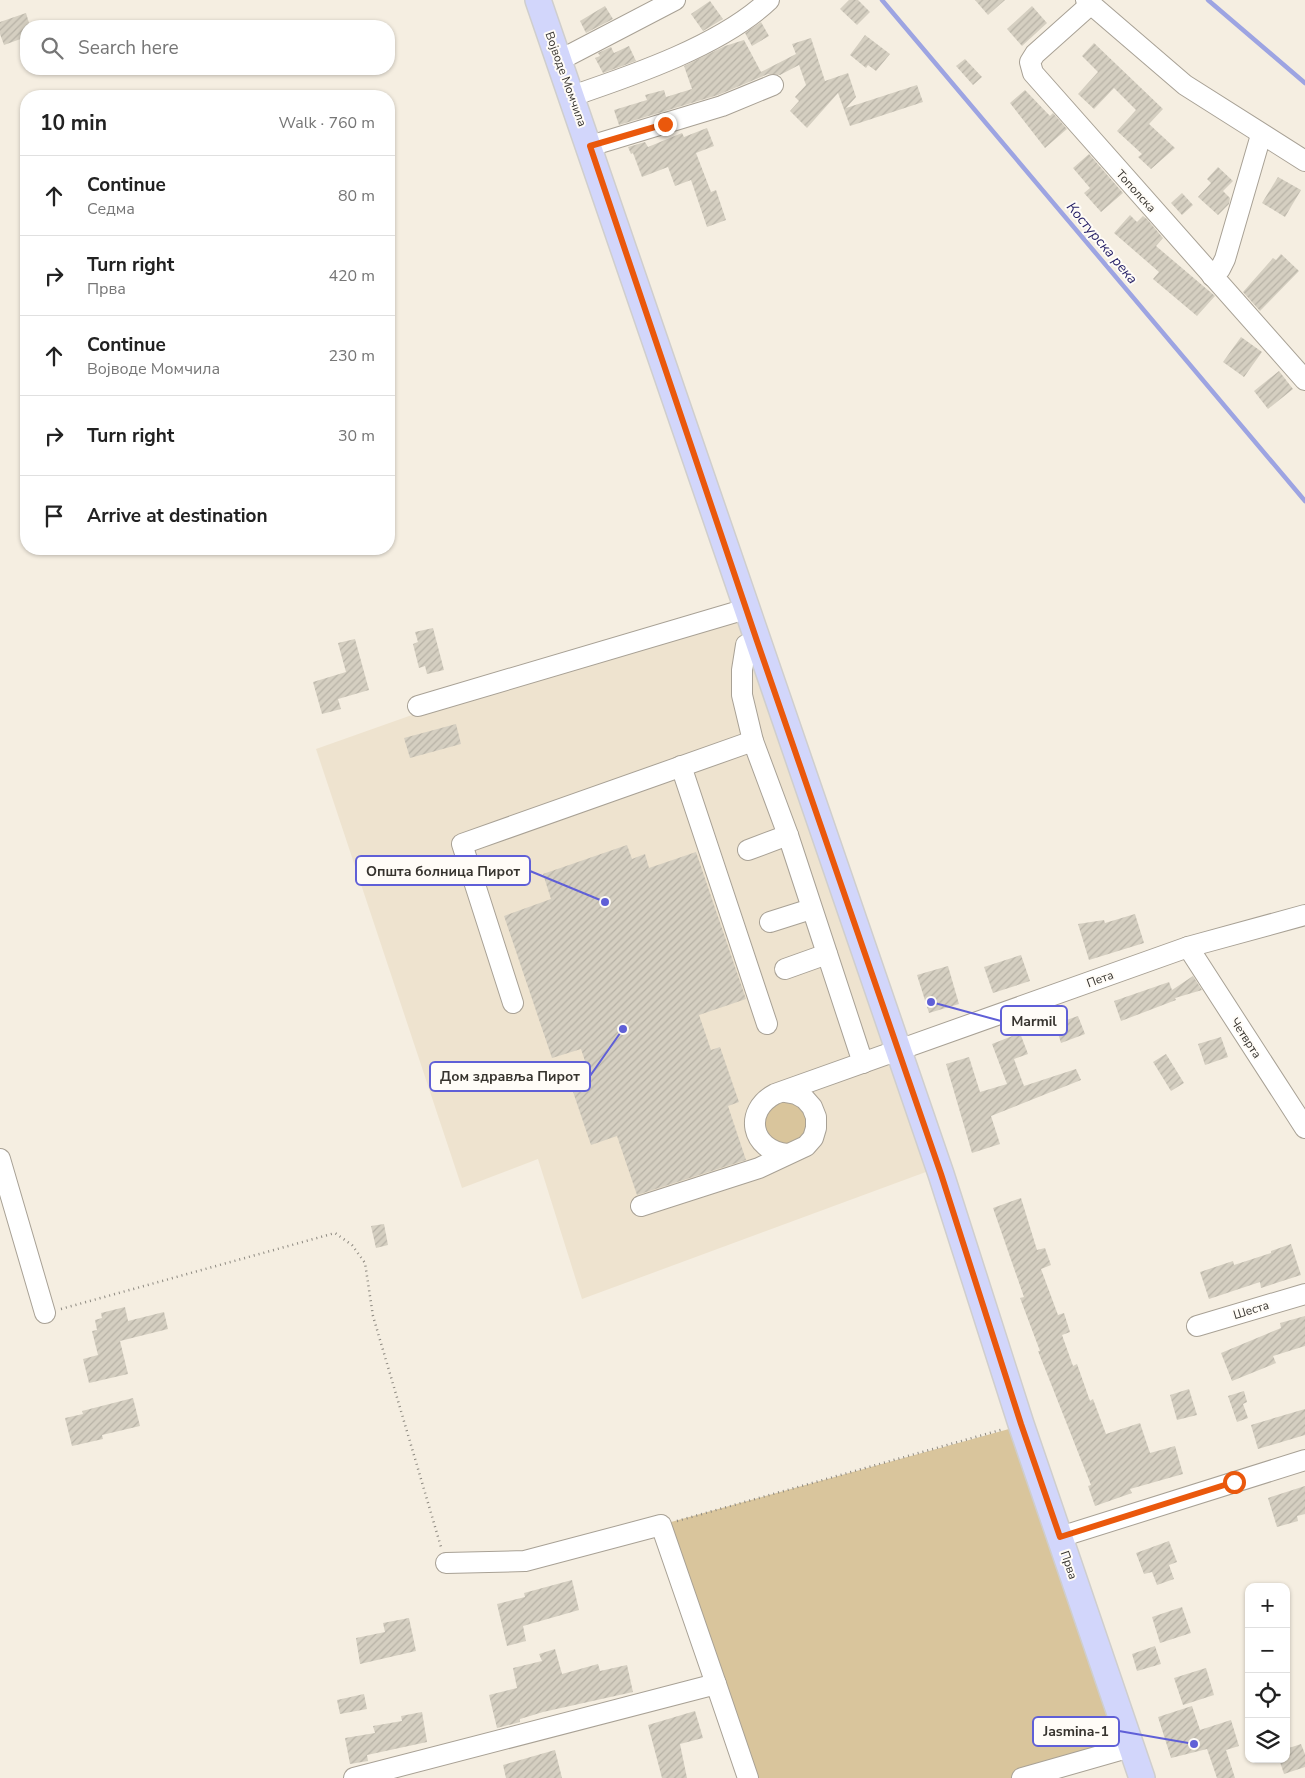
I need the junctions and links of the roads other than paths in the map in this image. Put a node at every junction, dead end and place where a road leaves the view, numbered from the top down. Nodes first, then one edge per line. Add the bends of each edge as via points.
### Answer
1 (538, 0) edge
2 (675, 0) edge
3 (769, 0) edge
4 (1089, 2) edge
5 (558, 61) junction
6 (773, 85) dead end
7 (572, 96) junction
8 (1261, 134) junction
9 (590, 146) junction
10 (1305, 161) edge
11 (1212, 276) junction
12 (1305, 380) edge
13 (746, 609) junction
14 (757, 641) junction
15 (418, 706) dead end
16 (753, 741) junction
17 (681, 766) junction
18 (788, 835) junction
19 (748, 850) dead end
20 (811, 909) junction
21 (1305, 915) edge
22 (770, 922) dead end
23 (1188, 947) junction
24 (827, 954) junction
25 (785, 969) dead end
26 (513, 1003) dead end
27 (767, 1024) dead end
28 (899, 1052) junction
29 (863, 1063) junction
30 (785, 1092) junction
31 (1305, 1128) edge
32 (787, 1154) junction
33 (0, 1159) edge
34 (641, 1206) dead end
35 (1305, 1294) edge
36 (45, 1313) road end
37 (1197, 1326) dead end
38 (1305, 1460) edge
39 (1060, 1537) junction
40 (446, 1563) road end
41 (716, 1684) junction
42 (1131, 1747) junction
43 (354, 1778) edge
44 (748, 1778) edge
45 (1022, 1778) edge
46 (1142, 1778) edge

1 - 5 main road, Војводе Момчила
2 - 5 street
3 - 7 street via 752,16 696,46 641,72
4 - 8 street via 1185,84
4 - 11 street, Тополска via 1035,54 1030,62 1033,73
5 - 7 main road, Војводе Момчила
6 - 9 street via 722,106
7 - 9 main road, Војводе Момчила
8 - 10 street
8 - 11 street via 1225,259
9 - 13 main road, Војводе Момчила
11 - 12 street, Тополска
13 - 14 main road, Војводе Момчила
13 - 15 street
14 - 16 street via 746,645 741,683
14 - 28 main road, Прва
16 - 17 street
16 - 18 street
17 - 26 street via 462,844
17 - 27 street
18 - 19 street
18 - 20 street
20 - 22 street
20 - 24 street
21 - 23 street, Пета
23 - 28 street, Пета
23 - 31 street, Четврта
24 - 25 street
24 - 29 street
28 - 29 street, Пета
28 - 39 main road, Прва
29 - 30 street, Пета
30 - 32 street via 805,1099 816,1117 813,1138 797,1152
30 - 32 street via 776,1094 760,1106 755,1124 757,1134 768,1149
32 - 34 street via 759,1168
33 - 36 street
35 - 37 street, Шеста
38 - 39 street
39 - 42 main road, Прва
40 - 41 street via 525,1560 661,1525
41 - 43 street
41 - 44 street
42 - 45 street
42 - 46 main road, Прва

